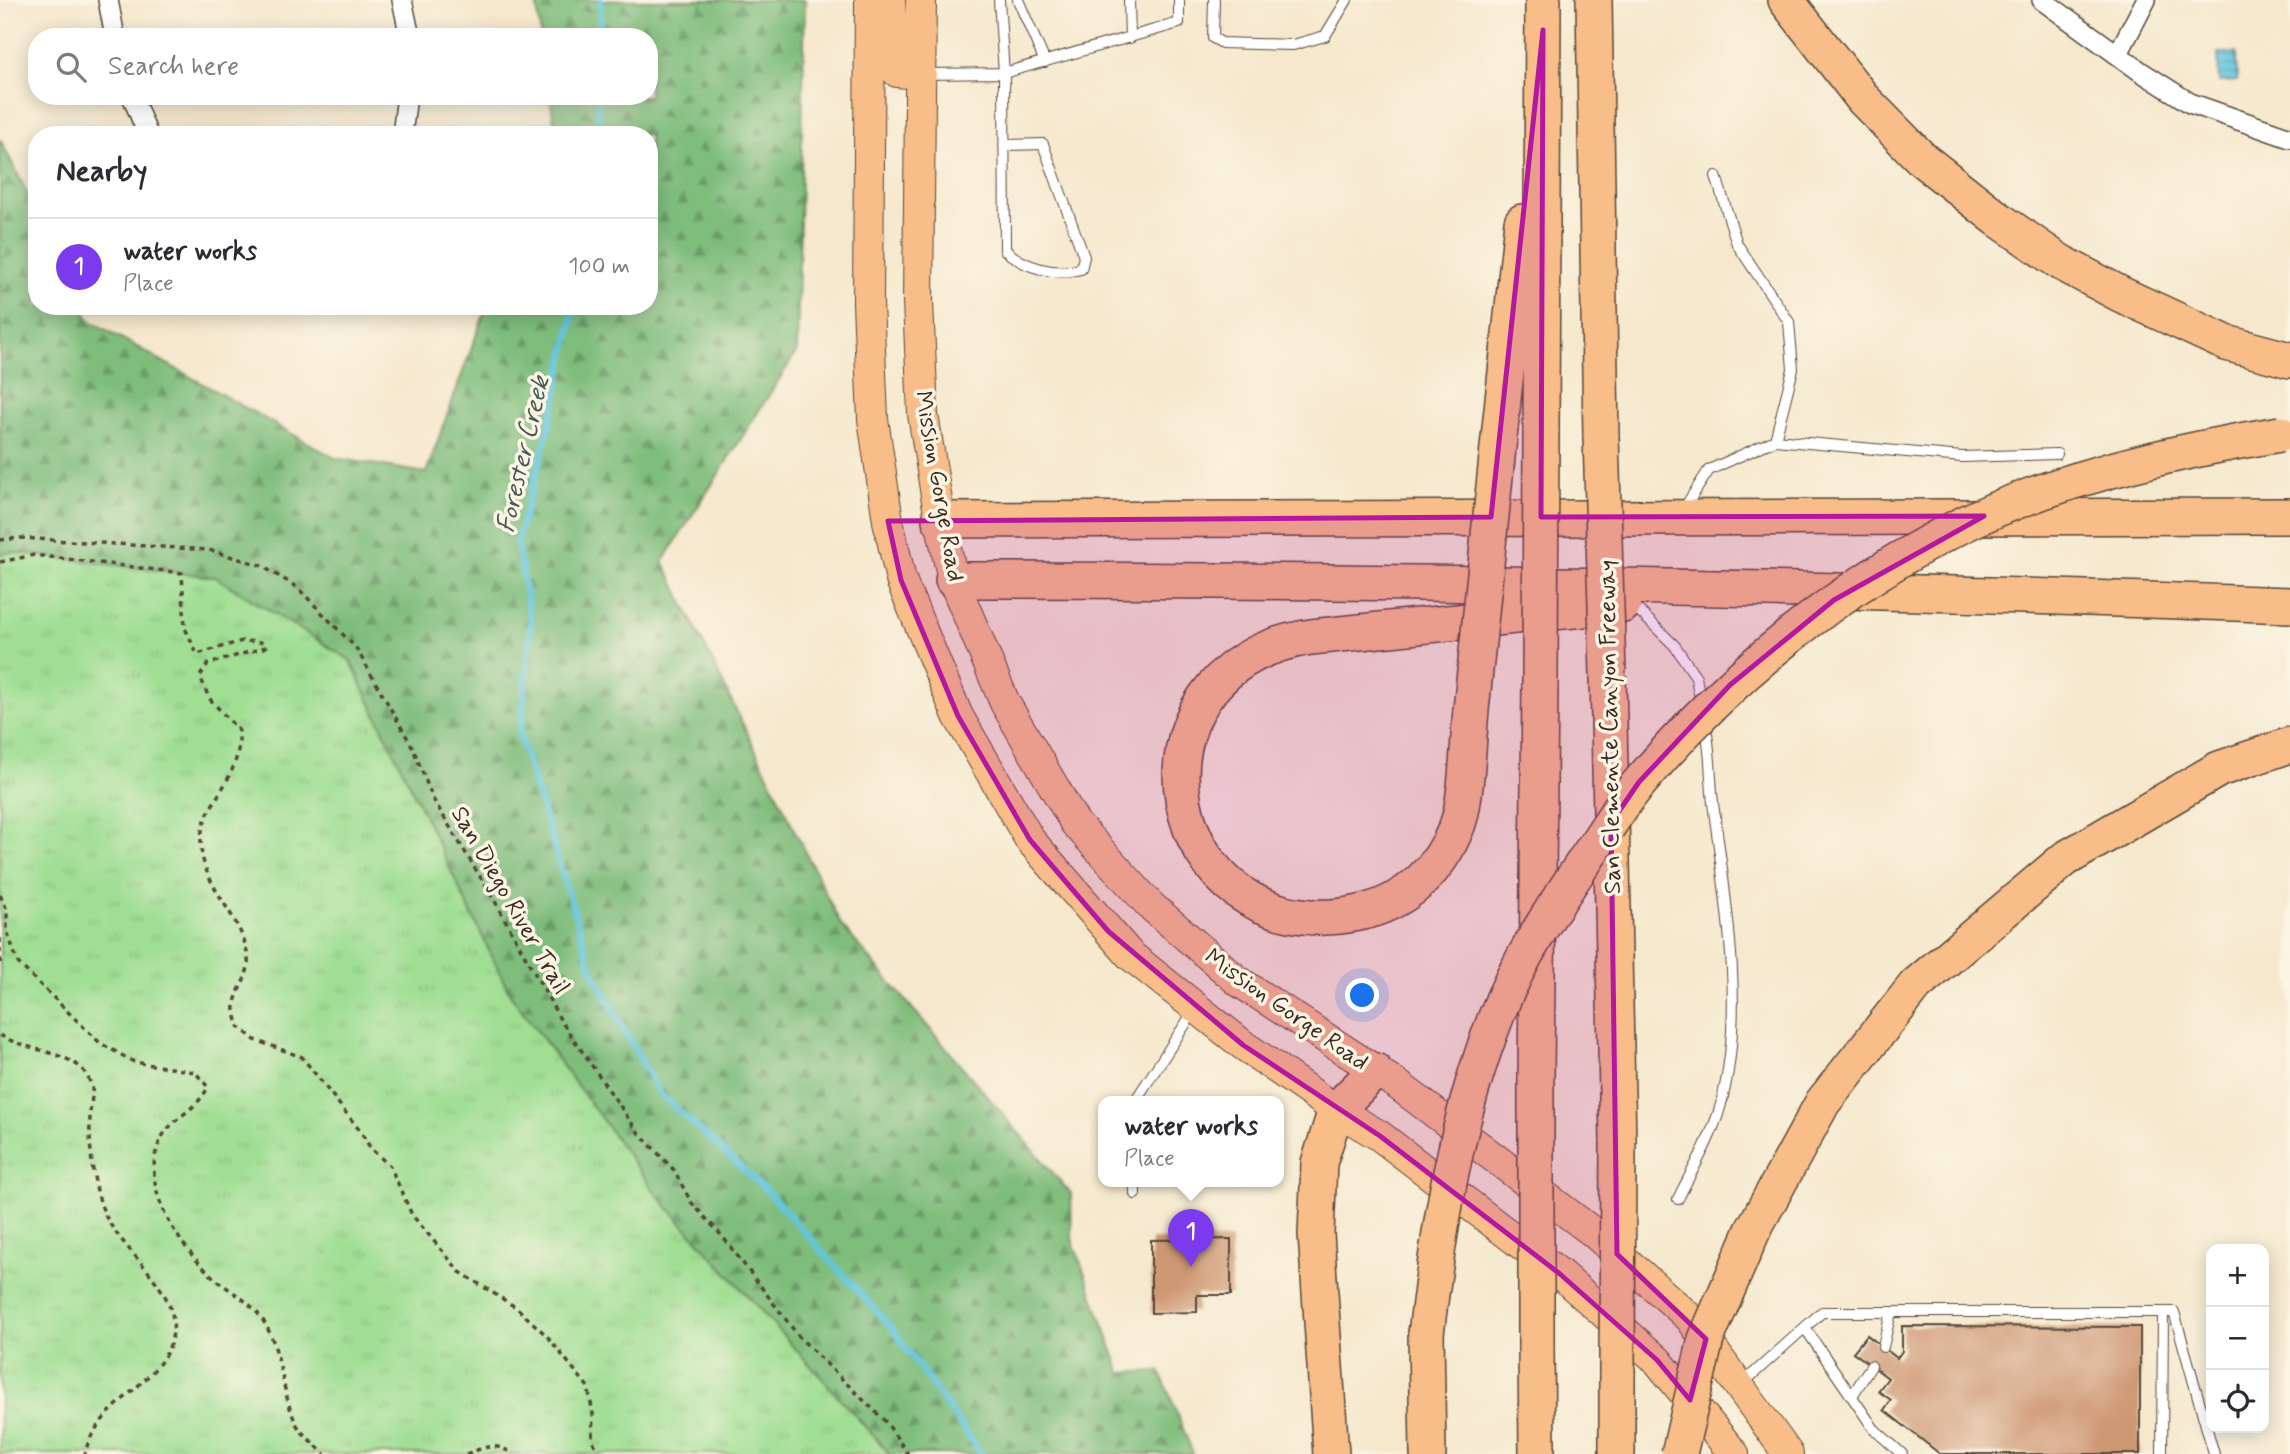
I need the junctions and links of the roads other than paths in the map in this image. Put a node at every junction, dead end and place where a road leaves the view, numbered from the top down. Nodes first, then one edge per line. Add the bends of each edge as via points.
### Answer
1 (108, 0) edge
2 (402, 0) edge
3 (870, 0) edge
4 (890, 0) edge
5 (921, 0) edge
6 (999, 0) edge
7 (1018, 0) edge
8 (1129, 0) edge
9 (1179, 0) edge
10 (1214, 0) edge
11 (1347, 0) edge
12 (1594, 0) edge
13 (1786, 0) edge
14 (2042, 0) edge
15 (2146, 0) edge
16 (1543, 15) edge
17 (113, 28) edge
18 (408, 28) edge
19 (1129, 38) junction
20 (2118, 54) junction
21 (1045, 62) junction
22 (1004, 73) junction
23 (920, 74) junction
24 (136, 105) edge
25 (406, 105) edge
26 (145, 126) edge
27 (403, 126) edge
28 (2290, 138) edge
29 (1004, 145) junction
30 (1716, 176) dead end
31 (2290, 360) edge
32 (2290, 433) edge
33 (1775, 440) junction
34 (2057, 454) dead end
35 (2290, 516) edge
36 (1679, 517) junction
37 (940, 520) junction
38 (888, 521) junction
39 (901, 580) junction
40 (953, 580) junction
41 (1783, 589) junction
42 (1632, 604) junction
43 (2290, 604) edge
44 (2290, 745) edge
45 (1196, 1007) junction
46 (1376, 1071) junction
47 (1138, 1096) edge
48 (1336, 1110) junction
49 (1135, 1187) edge
50 (1135, 1194) dead end
51 (1678, 1199) dead end
52 (1891, 1312) junction
53 (2163, 1312) junction
54 (1805, 1328) junction
55 (1882, 1347) dead end
56 (1871, 1366) dead end
57 (1740, 1386) junction
58 (1852, 1396) junction
59 (1331, 1454) edge
60 (1428, 1454) edge
61 (1537, 1454) edge
62 (1617, 1454) edge
63 (1679, 1454) edge
64 (1734, 1454) edge
65 (1788, 1454) edge
66 (1902, 1454) edge
67 (2162, 1454) edge
68 (2214, 1454) edge

1 - 17 street
2 - 18 street
3 - 38 main road, Mission Gorge Road via 868,303 873,419
4 - 23 main road via 894,68
5 - 23 main road, Mission Gorge Road
6 - 22 lane
7 - 21 lane
8 - 19 lane
9 - 19 lane via 1179,23
10 - 11 lane via 1213,38 1222,43 1293,45 1325,36
12 - 62 highway, San Clemente Canyon Freeway, bridge via 1618,1142
13 - 31 highway via 1864,100 1923,160 1998,219 2060,262 2120,294 2226,343
14 - 20 street
15 - 20 street
16 - 42 highway, bridge via 1500,428 1471,710 1458,823 1441,861 1410,892 1374,910 1331,919 1290,916 1249,899 1217,873 1198,848 1183,809 1180,769 1189,730 1203,699 1226,672 1258,652 1282,641 1311,637
16 - 61 highway, bridge
19 - 21 lane
20 - 28 street via 2190,103
21 - 22 lane
22 - 23 lane
22 - 29 lane
23 - 37 main road, Mission Gorge Road via 918,302 923,414
24 - 26 street
25 - 27 street
29 - 29 lane via 1005,250 1040,268 1082,269 1084,257 1043,144
30 - 33 lane via 1737,244 1789,322 1793,369
32 - 60 highway, bridge via 2188,449 2059,486 1963,524 1834,600 1730,685 1639,782 1537,931 1501,1004 1458,1141 1438,1235 1426,1334
33 - 34 lane via 1962,457
33 - 36 lane via 1709,471
35 - 36 highway
36 - 37 highway
37 - 38 main road
37 - 40 main road, Mission Gorge Road
38 - 39 main road, Mission Gorge Road
39 - 40 main road
39 - 45 main road, Mission Gorge Road via 958,716 1030,840 1130,955
40 - 41 highway via 1263,579
40 - 46 main road, Mission Gorge Road via 1005,703 1075,823 1151,906 1238,981
41 - 42 highway
41 - 43 highway
42 - 51 lane via 1675,646 1696,677 1710,745 1729,942 1731,1000 1723,1097 1708,1141
44 - 63 highway, bridge via 2219,769 2065,859 1916,985 1823,1102 1753,1230 1706,1339
45 - 47 lane
45 - 48 main road, Mission Gorge Road
46 - 48 highway
46 - 57 main road, Mission Gorge Road via 1594,1233 1690,1318
48 - 59 highway via 1319,1163 1316,1234
48 - 64 main road, Mission Gorge Road via 1380,1136 1560,1274 1657,1360
49 - 50 lane
52 - 53 lane
52 - 54 lane via 1822,1312
52 - 55 lane
53 - 67 lane
53 - 68 lane via 2175,1312
54 - 57 lane
54 - 58 lane
56 - 58 lane
57 - 65 main road, Mission Gorge Road
58 - 66 lane via 1874,1429

